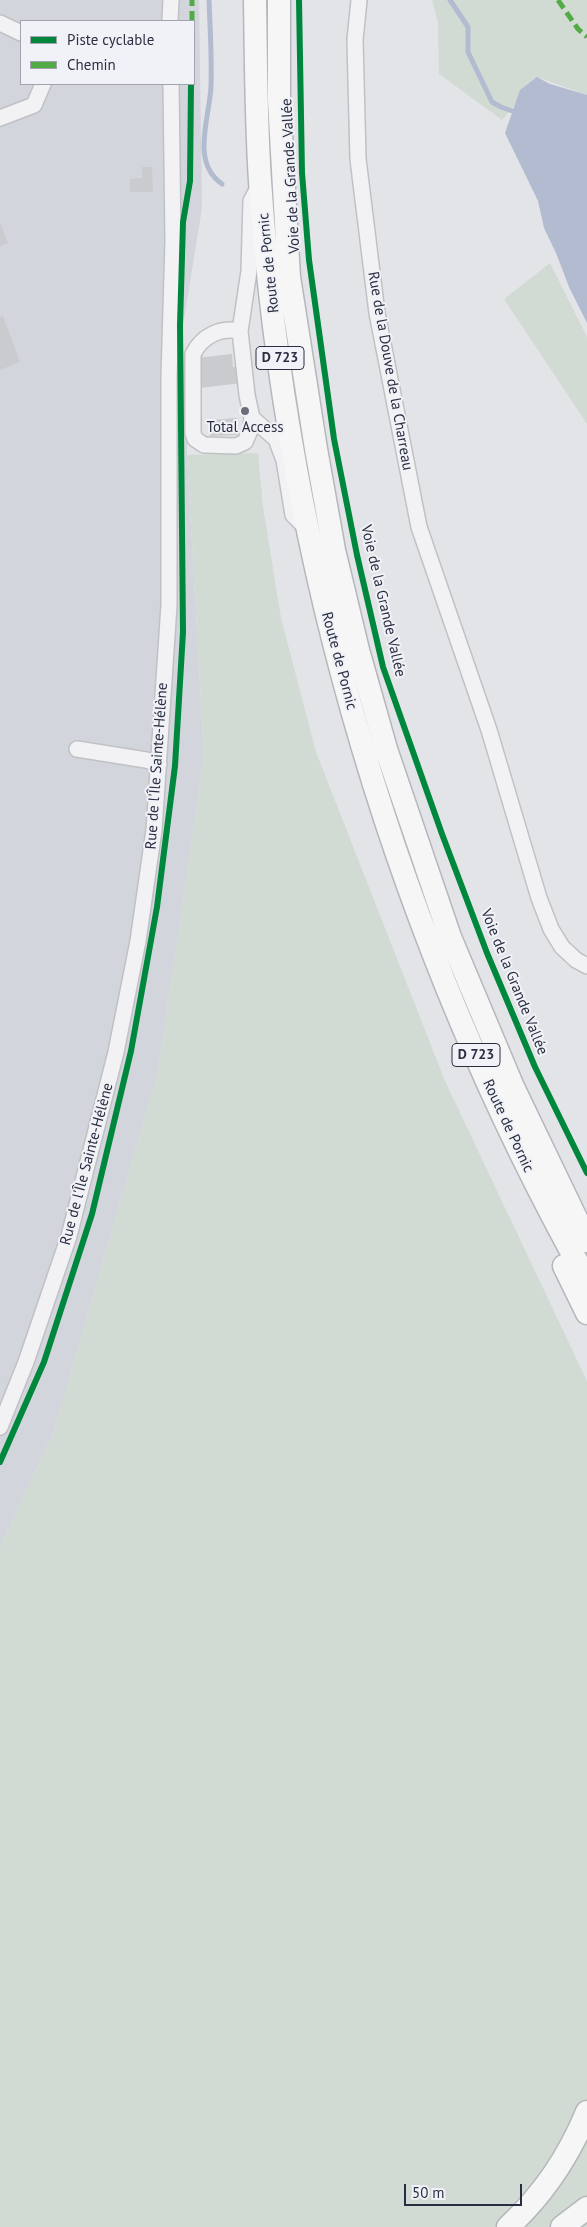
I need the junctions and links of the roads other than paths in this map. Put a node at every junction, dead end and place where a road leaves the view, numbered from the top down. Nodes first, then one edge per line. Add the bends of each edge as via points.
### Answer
1 (170, 0) edge
2 (256, 0) edge
3 (279, 0) edge
4 (359, 0) edge
5 (170, 20) edge
6 (0, 24) edge
7 (20, 33) edge
8 (43, 85) edge
9 (171, 85) edge
10 (0, 118) edge
11 (260, 183) junction
12 (240, 331) junction
13 (252, 418) junction
14 (309, 532) junction
15 (77, 749) dead end
16 (158, 764) junction
17 (587, 966) edge
18 (514, 1087) junction
19 (587, 1206) edge
20 (561, 1234) junction
21 (587, 1241) edge
22 (587, 1280) edge
23 (587, 1313) edge
24 (0, 1427) edge
25 (587, 2112) edge
26 (587, 2208) edge
27 (508, 2227) edge
28 (562, 2227) edge

1 - 5 street
2 - 11 highway, Route de Pornic / D 723
3 - 18 highway, Route de Pornic / D 723 via 279,99 289,277 334,550 386,750 450,936
4 - 17 street, Rue de la Douve de la Charreau via 355,40 358,159 377,313 419,527 489,730 539,898 562,947
6 - 7 street
8 - 10 street via 34,105
9 - 16 street, Rue de l'Île Sainte-Hélène via 173,241 169,606
11 - 12 street via 251,201 251,251
11 - 14 highway, Route de Pornic / D 723 via 281,367
12 - 13 street
12 - 13 street via 232,329 213,333 198,345 193,354 195,439 204,445 241,445 248,437
13 - 14 street via 276,439 284,460 293,515
14 - 20 highway, Route de Pornic / D 723 via 337,657 402,872 457,1012 501,1112
15 - 16 street
16 - 24 street, Rue de l'Île Sainte-Hélène via 154,830 138,941 116,1052 69,1236
18 - 19 highway via 536,1106
18 - 21 highway, Route de Pornic / D 723
20 - 22 highway, Route de Pornic / D 723
20 - 23 highway via 559,1257
25 - 27 highway via 558,2170
26 - 28 highway

